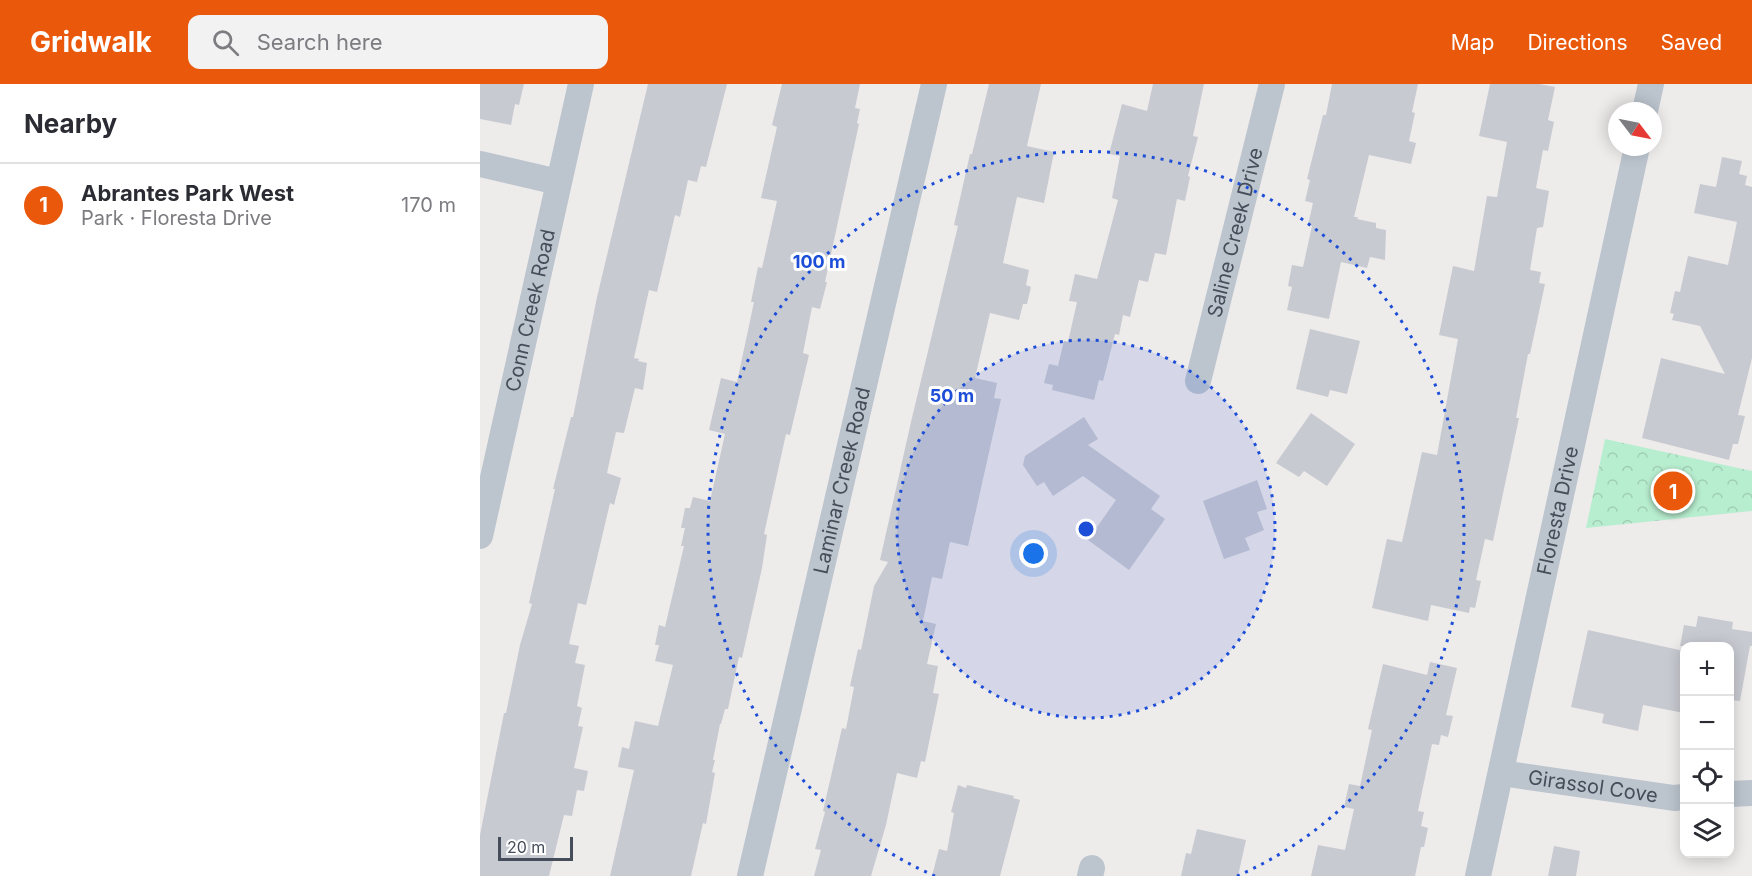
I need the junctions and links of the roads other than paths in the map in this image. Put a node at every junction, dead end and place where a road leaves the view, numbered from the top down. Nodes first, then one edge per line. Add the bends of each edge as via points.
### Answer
1 (581, 84) edge
2 (934, 84) edge
3 (1272, 84) edge
4 (1651, 84) edge
5 (1647, 102) edge
6 (1635, 156) edge
7 (480, 164) edge
8 (558, 182) junction
9 (1198, 381) dead end
10 (480, 536) edge
11 (1501, 773) junction
12 (1752, 793) edge
13 (1734, 794) edge
14 (1680, 797) edge
15 (750, 876) edge
16 (1478, 876) edge

1 - 8 street, Conn Creek Road
2 - 15 street, Laminar Creek Road
3 - 9 street, Saline Creek Drive
4 - 5 street
6 - 11 street, Floresta Drive
7 - 8 street
8 - 10 street, Conn Creek Road
11 - 14 street, Girassol Cove
11 - 16 street, Floresta Drive
12 - 13 street

